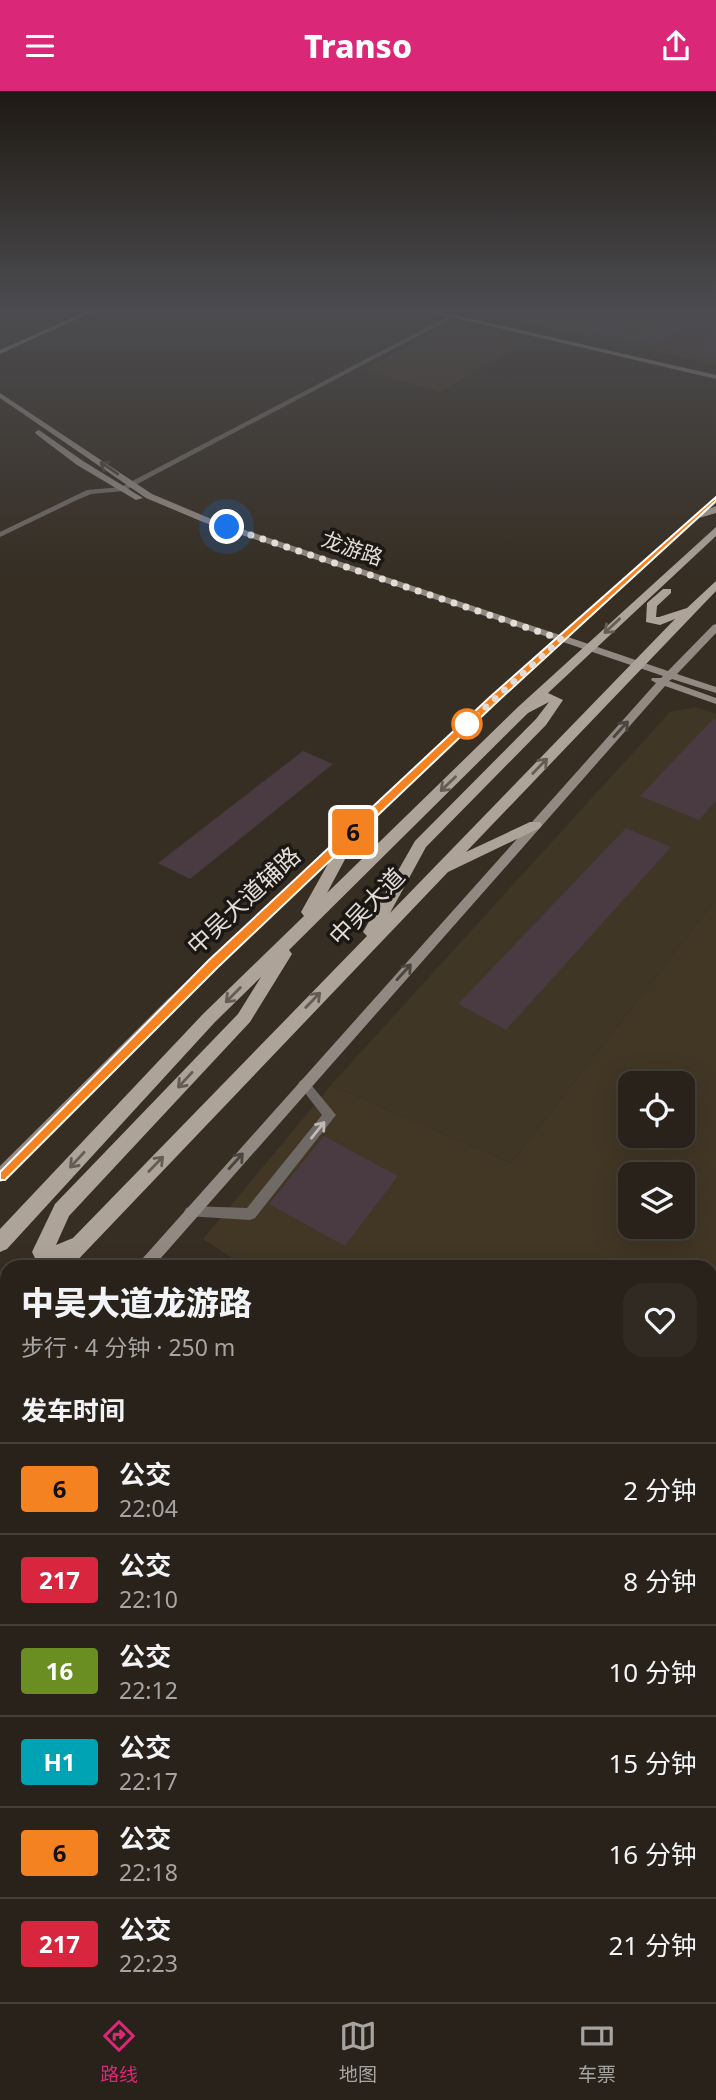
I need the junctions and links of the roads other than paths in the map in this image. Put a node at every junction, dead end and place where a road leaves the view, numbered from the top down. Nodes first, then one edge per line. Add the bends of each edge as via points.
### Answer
1 (5, 398) edge
2 (296, 398) edge
3 (0, 406) edge
4 (131, 484) junction
5 (121, 489) junction
6 (716, 499) edge
7 (716, 509) edge
8 (699, 515) junction
9 (716, 530) edge
10 (0, 535) edge
11 (716, 545) edge
12 (716, 584) edge
13 (692, 609) junction
14 (716, 627) edge
15 (557, 643) junction
16 (585, 652) junction
17 (635, 668) junction
18 (667, 678) junction
19 (716, 690) edge
20 (716, 701) edge
21 (523, 709) junction
22 (535, 825) junction
23 (352, 833) junction
24 (436, 873) junction
25 (300, 929) junction
26 (359, 953) junction
27 (304, 1084) junction
28 (0, 1176) edge
29 (191, 1212) junction
30 (85, 1240) junction
31 (0, 1243) edge
32 (65, 1260) edge
33 (149, 1260) edge

4 -> 1 main road, 龙游路
2 - 4 street
3 - 5 main road, 龙游路
4 - 5 street
4 - 15 main road, 龙游路 via 206,520
5 - 10 lane via 74,498
5 - 15 main road, 龙游路 via 187,523
6 - 8 main road, 中吴大道辅路
7 - 8 main road
8 - 15 main road, 中吴大道辅路
9 -> 16 main road, 中吴大道
11 - 13 main road via 651,605 650,618 660,621
12 - 13 main road, 中吴大道
13 - 17 main road, 中吴大道
14 - 18 main road
15 - 16 main road, 龙游路
15 - 23 main road, 中吴大道辅路
16 - 17 main road, 龙游路
16 - 21 main road, 中吴大道
17 - 18 main road, 龙游路
24 -> 17 main road, 中吴大道
18 - 19 main road, 龙游路
18 - 20 main road, 龙游路
22 -> 18 main road
21 -> 25 main road, 中吴大道
21 - 26 main road via 548,697 557,700 541,722 420,844
22 - 24 main road
27 -> 22 main road
23 - 25 main road
23 - 28 main road, 中吴大道辅路 via 174,1001
24 - 26 main road, 中吴大道
25 -> 30 main road via 244,1018 62,1210 42,1252 51,1257
25 -> 31 main road, 中吴大道 via 209,1018
30 -> 26 main road, 中吴大道
29 -> 27 main road
29 -> 27 lane via 250,1214 330,1115
29 - 33 main road
30 - 32 main road, 中吴大道

